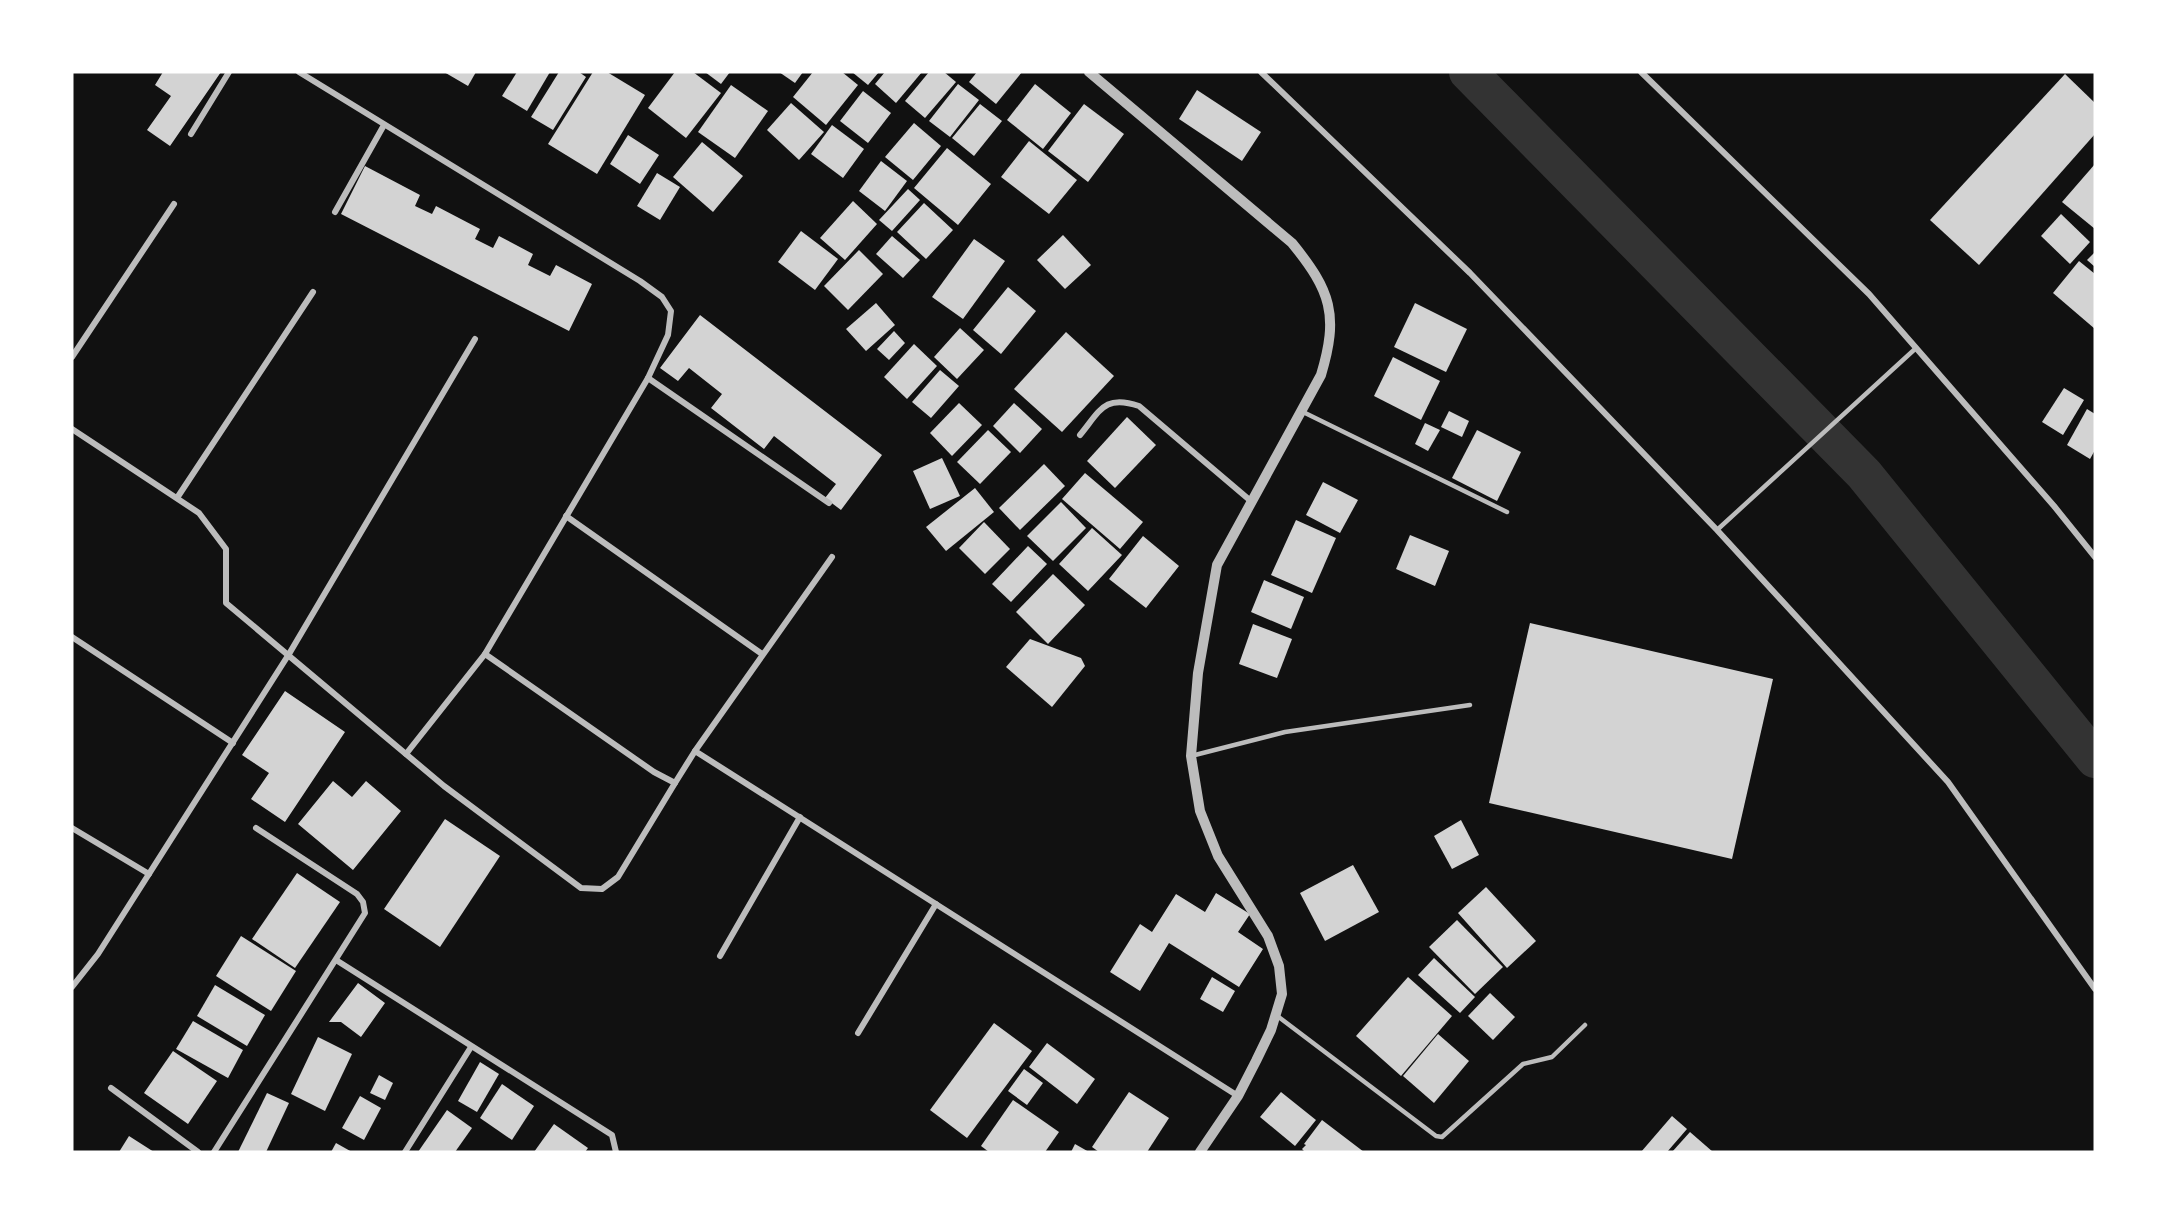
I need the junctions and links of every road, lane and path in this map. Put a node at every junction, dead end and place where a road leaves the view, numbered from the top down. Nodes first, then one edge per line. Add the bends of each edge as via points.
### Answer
1 (229, 72) edge
2 (299, 72) edge
3 (1089, 72) edge
4 (1261, 72) edge
5 (1641, 72) edge
6 (384, 125) junction
7 (191, 134) dead end
8 (174, 204) dead end
9 (335, 212) dead end
10 (313, 292) dead end
11 (475, 339) dead end
12 (1915, 350) junction
13 (72, 357) edge
14 (648, 378) junction
15 (1301, 411) junction
16 (72, 429) edge
17 (1080, 435) dead end
18 (177, 498) junction
19 (830, 503) dead end
20 (1252, 503) junction
21 (1506, 512) dead end
22 (566, 516) junction
23 (1717, 530) junction
24 (832, 557) dead end
25 (2095, 557) edge
26 (72, 637) edge
27 (289, 654) junction
28 (485, 654) junction
29 (762, 654) junction
30 (1470, 705) dead end
31 (233, 744) junction
32 (695, 751) junction
33 (406, 754) junction
34 (1191, 756) junction
35 (675, 783) junction
36 (800, 818) junction
37 (72, 828) edge
38 (256, 828) dead end
39 (149, 874) junction
40 (936, 904) junction
41 (720, 956) dead end
42 (336, 960) junction
43 (72, 987) edge
44 (2095, 989) edge
45 (1276, 1014) junction
46 (1585, 1025) dead end
47 (858, 1033) dead end
48 (471, 1047) junction
49 (111, 1088) dead end
50 (1238, 1096) junction
51 (198, 1152) edge
52 (214, 1152) edge
53 (405, 1152) edge
54 (616, 1152) edge
55 (1200, 1152) edge

1 - 7 street
2 - 6 street
3 - 15 street via 1292,243 1311,267 1326,292 1330,344 1321,375
4 - 23 street via 1470,273
5 - 12 street via 1869,294
6 - 9 street
6 - 14 street via 662,297 671,311 668,335
8 - 13 street
10 - 18 street
11 - 27 street
12 - 23 lane
12 - 25 street
14 - 19 street
14 - 22 street
15 - 20 street
15 - 21 lane
16 - 18 street
17 - 20 street via 1112,401 1139,406
18 - 27 street via 199,513 226,549 226,603
20 - 34 street via 1217,565 1198,673
22 - 28 street
22 - 29 street
23 - 44 street via 1948,782
24 - 29 street
26 - 31 street
27 - 31 street
27 - 33 street
28 - 33 street
28 - 35 street
29 - 32 street
30 - 34 lane via 1286,732
31 - 39 street
32 - 35 street
32 - 36 street
33 - 35 street via 580,888 602,889 618,877
34 - 45 street via 1200,811 1218,856 1268,936 1279,966 1282,994
36 - 40 street
36 - 41 street
37 - 39 street
38 - 42 street via 357,894 363,902 365,913
39 - 43 street
40 - 47 street
40 - 50 street
42 - 48 street
42 - 52 street
45 - 46 lane via 1442,1137 1523,1064 1552,1057
45 - 50 street
48 - 53 street
48 - 54 street via 612,1135
49 - 51 street
50 - 55 street

